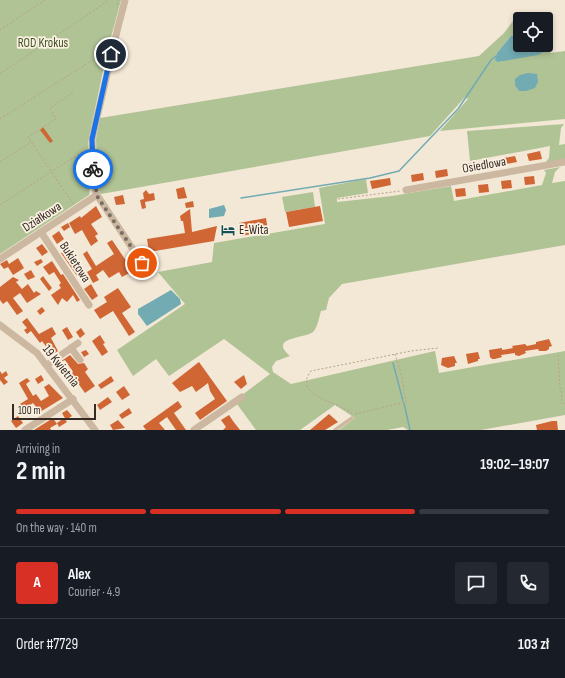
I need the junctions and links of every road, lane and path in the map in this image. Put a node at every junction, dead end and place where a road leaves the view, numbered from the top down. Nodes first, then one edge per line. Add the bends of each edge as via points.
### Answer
1 (45, 0) edge
2 (109, 0) edge
3 (125, 0) edge
4 (0, 30) edge
5 (105, 52) dead end
6 (0, 74) edge
7 (74, 92) dead end
8 (0, 119) edge
9 (31, 142) junction
10 (85, 150) dead end
11 (0, 162) edge
12 (565, 162) edge
13 (51, 172) junction
14 (406, 190) joint
15 (97, 196) junction
16 (338, 200) dead end
17 (0, 205) edge
18 (76, 209) junction
19 (42, 232) junction
20 (0, 259) edge
21 (142, 263) dead end
22 (89, 305) dead end
23 (0, 325) edge
24 (78, 343) dead end
25 (71, 348) junction
26 (438, 348) dead end
27 (395, 354) junction
28 (558, 355) dead end
29 (80, 360) dead end
30 (47, 364) junction
31 (242, 397) dead end
32 (73, 399) junction
33 (565, 404) edge
34 (352, 418) dead end
35 (25, 430) edge
36 (96, 430) edge
37 (194, 430) edge
38 (335, 430) edge

1 - 4 path
2 - 6 path
3 - 15 street via 92,139 93,182
5 - 8 path
7 - 9 path via 50,108 56,119 28,137
9 - 11 path
9 - 13 path
10 - 13 path
12 - 14 street, Osiedlowa
13 - 17 path
13 - 18 path
14 - 16 path
15 - 18 street, Działkowa
15 - 21 street
18 - 19 street, Działkowa
19 - 20 street, Działkowa
19 - 22 street, Bukietowa
23 - 30 street, 19 Kwietnia via 30,347
24 - 25 street
25 - 29 street
25 - 30 street
26 - 27 path
27 - 27 path via 312,370 307,376 306,385 316,395 342,406 353,414 406,402
28 - 33 path via 562,395 560,400
30 - 32 street, 19 Kwietnia
31 - 37 street
32 - 35 street
32 - 36 street, 19 Kwietnia
34 - 38 lane

